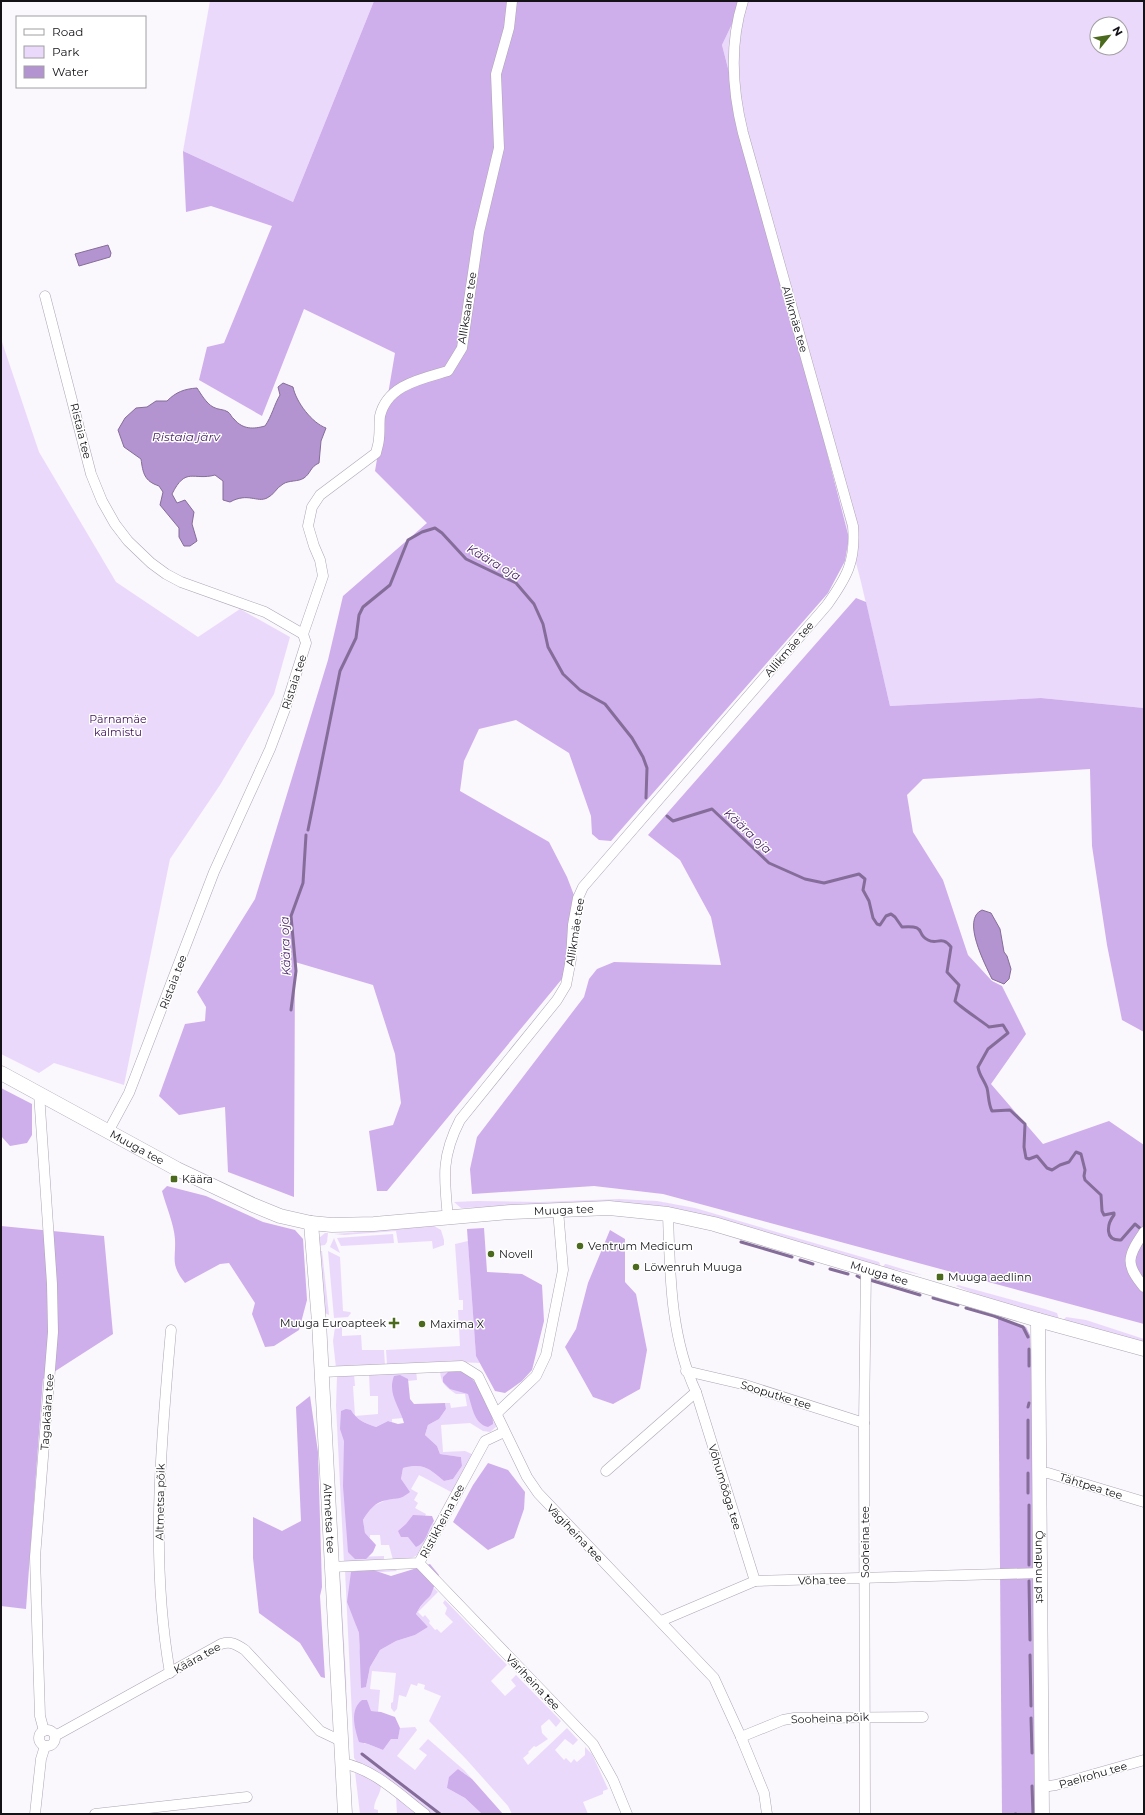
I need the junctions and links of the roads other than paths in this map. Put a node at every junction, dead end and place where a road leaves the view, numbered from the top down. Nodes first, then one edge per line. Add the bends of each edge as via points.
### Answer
1 (512, 1) edge
2 (743, 1) edge
3 (45, 296) dead end
4 (303, 634) junction
5 (1, 1073) edge
6 (39, 1093) junction
7 (108, 1132) junction
8 (558, 1210) junction
9 (668, 1214) junction
10 (448, 1218) junction
11 (311, 1223) junction
12 (1144, 1232) edge
13 (866, 1269) junction
14 (1144, 1287) edge
15 (1038, 1320) junction
16 (171, 1330) dead end
17 (1144, 1349) edge
18 (686, 1371) junction
19 (322, 1372) junction
20 (696, 1392) junction
21 (497, 1413) junction
22 (864, 1423) junction
23 (504, 1432) junction
24 (606, 1471) dead end
25 (1038, 1473) junction
26 (1144, 1502) edge
27 (419, 1563) junction
28 (331, 1567) junction
29 (1040, 1573) junction
30 (866, 1579) junction
31 (755, 1581) junction
32 (661, 1621) junction
33 (170, 1673) junction
34 (866, 1717) junction
35 (923, 1717) dead end
36 (44, 1731) junction
37 (54, 1736) junction
38 (741, 1737) junction
39 (341, 1741) junction
40 (45, 1746) junction
41 (1144, 1760) edge
42 (342, 1762) junction
43 (1042, 1787) junction
44 (247, 1797) dead end
45 (35, 1814) edge
46 (95, 1814) edge
47 (345, 1814) edge
48 (425, 1814) edge
49 (627, 1814) edge
50 (767, 1814) edge
51 (865, 1814) edge
52 (1042, 1814) edge

1 - 4 street, Alliksaare tee via 509,28 496,74 499,148 479,232 462,348 448,371 401,387 386,400 380,417 376,453 320,496 312,507 308,526 323,576
2 - 10 street, Allikmäe tee via 737,22 733,54 736,100 853,526 852,558 843,584 827,605 583,887 578,898 566,985 557,1000 460,1120 450,1139 444,1176
3 - 4 street, Ristaia tee via 92,474 102,501 115,524 139,553 166,574 196,588 265,612
4 - 7 street, Ristaia tee via 306,643 270,749 214,872 130,1093
5 - 6 main road, Muuga tee
6 - 7 main road, Muuga tee
6 - 36 street, Tagakäära tee via 53,1332 35,1557 40,1716
7 - 11 main road, Muuga tee via 253,1205 280,1216
8 - 9 main road, Muuga tee via 609,1208
8 - 10 main road, Muuga tee
8 - 21 street via 563,1270 546,1355 536,1376
9 - 13 main road, Muuga tee via 714,1224
9 - 18 street, Võhumõõga tee via 674,1320
10 - 11 main road, Muuga tee via 374,1224
11 - 19 main road, Altmetsa tee
12 - 14 street via 1131,1254 1130,1265
13 - 15 main road, Muuga tee
13 - 22 street, Sooheina tee
15 - 17 main road, Muuga tee
15 - 25 main road, Õunapuu pst
16 - 33 street, Altmetsa põik via 160,1456 159,1538 165,1643
18 - 20 street, Võhumõõga tee
18 - 22 street, Sooputke tee via 742,1384
19 - 21 street, Vägiheina tee via 462,1366 478,1376
19 - 28 main road, Altmetsa tee
20 - 24 street
20 - 31 street, Võhumõõga tee
21 - 23 street, Vägiheina tee
22 - 30 street, Sooheina tee
23 - 27 street, Ristikheina tee via 485,1441
23 - 32 street, Vägiheina tee via 538,1494
25 - 26 street, Tähtpea tee via 1048,1473
25 - 29 main road, Õunapuu pst
27 - 28 street, Ristikheina tee
27 - 49 street, Väriheina tee via 593,1744 613,1780
28 - 39 main road, Altmetsa tee
29 - 30 street, Võha tee
29 - 43 main road, Õunapuu pst
30 - 31 street, Võha tee
30 - 34 street, Sooheina tee
31 - 32 street, Võha tee
32 - 38 street, Vägiheina tee via 714,1678
33 - 37 street, Käära tee
33 - 39 street, Käära tee via 221,1644 236,1643 320,1731
34 - 35 street, Sooheina põik
34 - 38 street, Sooheina põik via 794,1718
34 - 51 street, Sooheina tee
36 - 37 street via 50,1731
36 - 40 street via 39,1739
37 - 40 street via 53,1744
38 - 50 street, Vägiheina tee via 764,1793
39 - 42 main road, Altmetsa tee
40 - 45 street via 41,1759
41 - 43 street, Paelrohu tee
42 - 47 main road, Altmetsa tee
42 - 48 street via 372,1775
43 - 52 main road, Õunapuu pst
44 - 46 street

